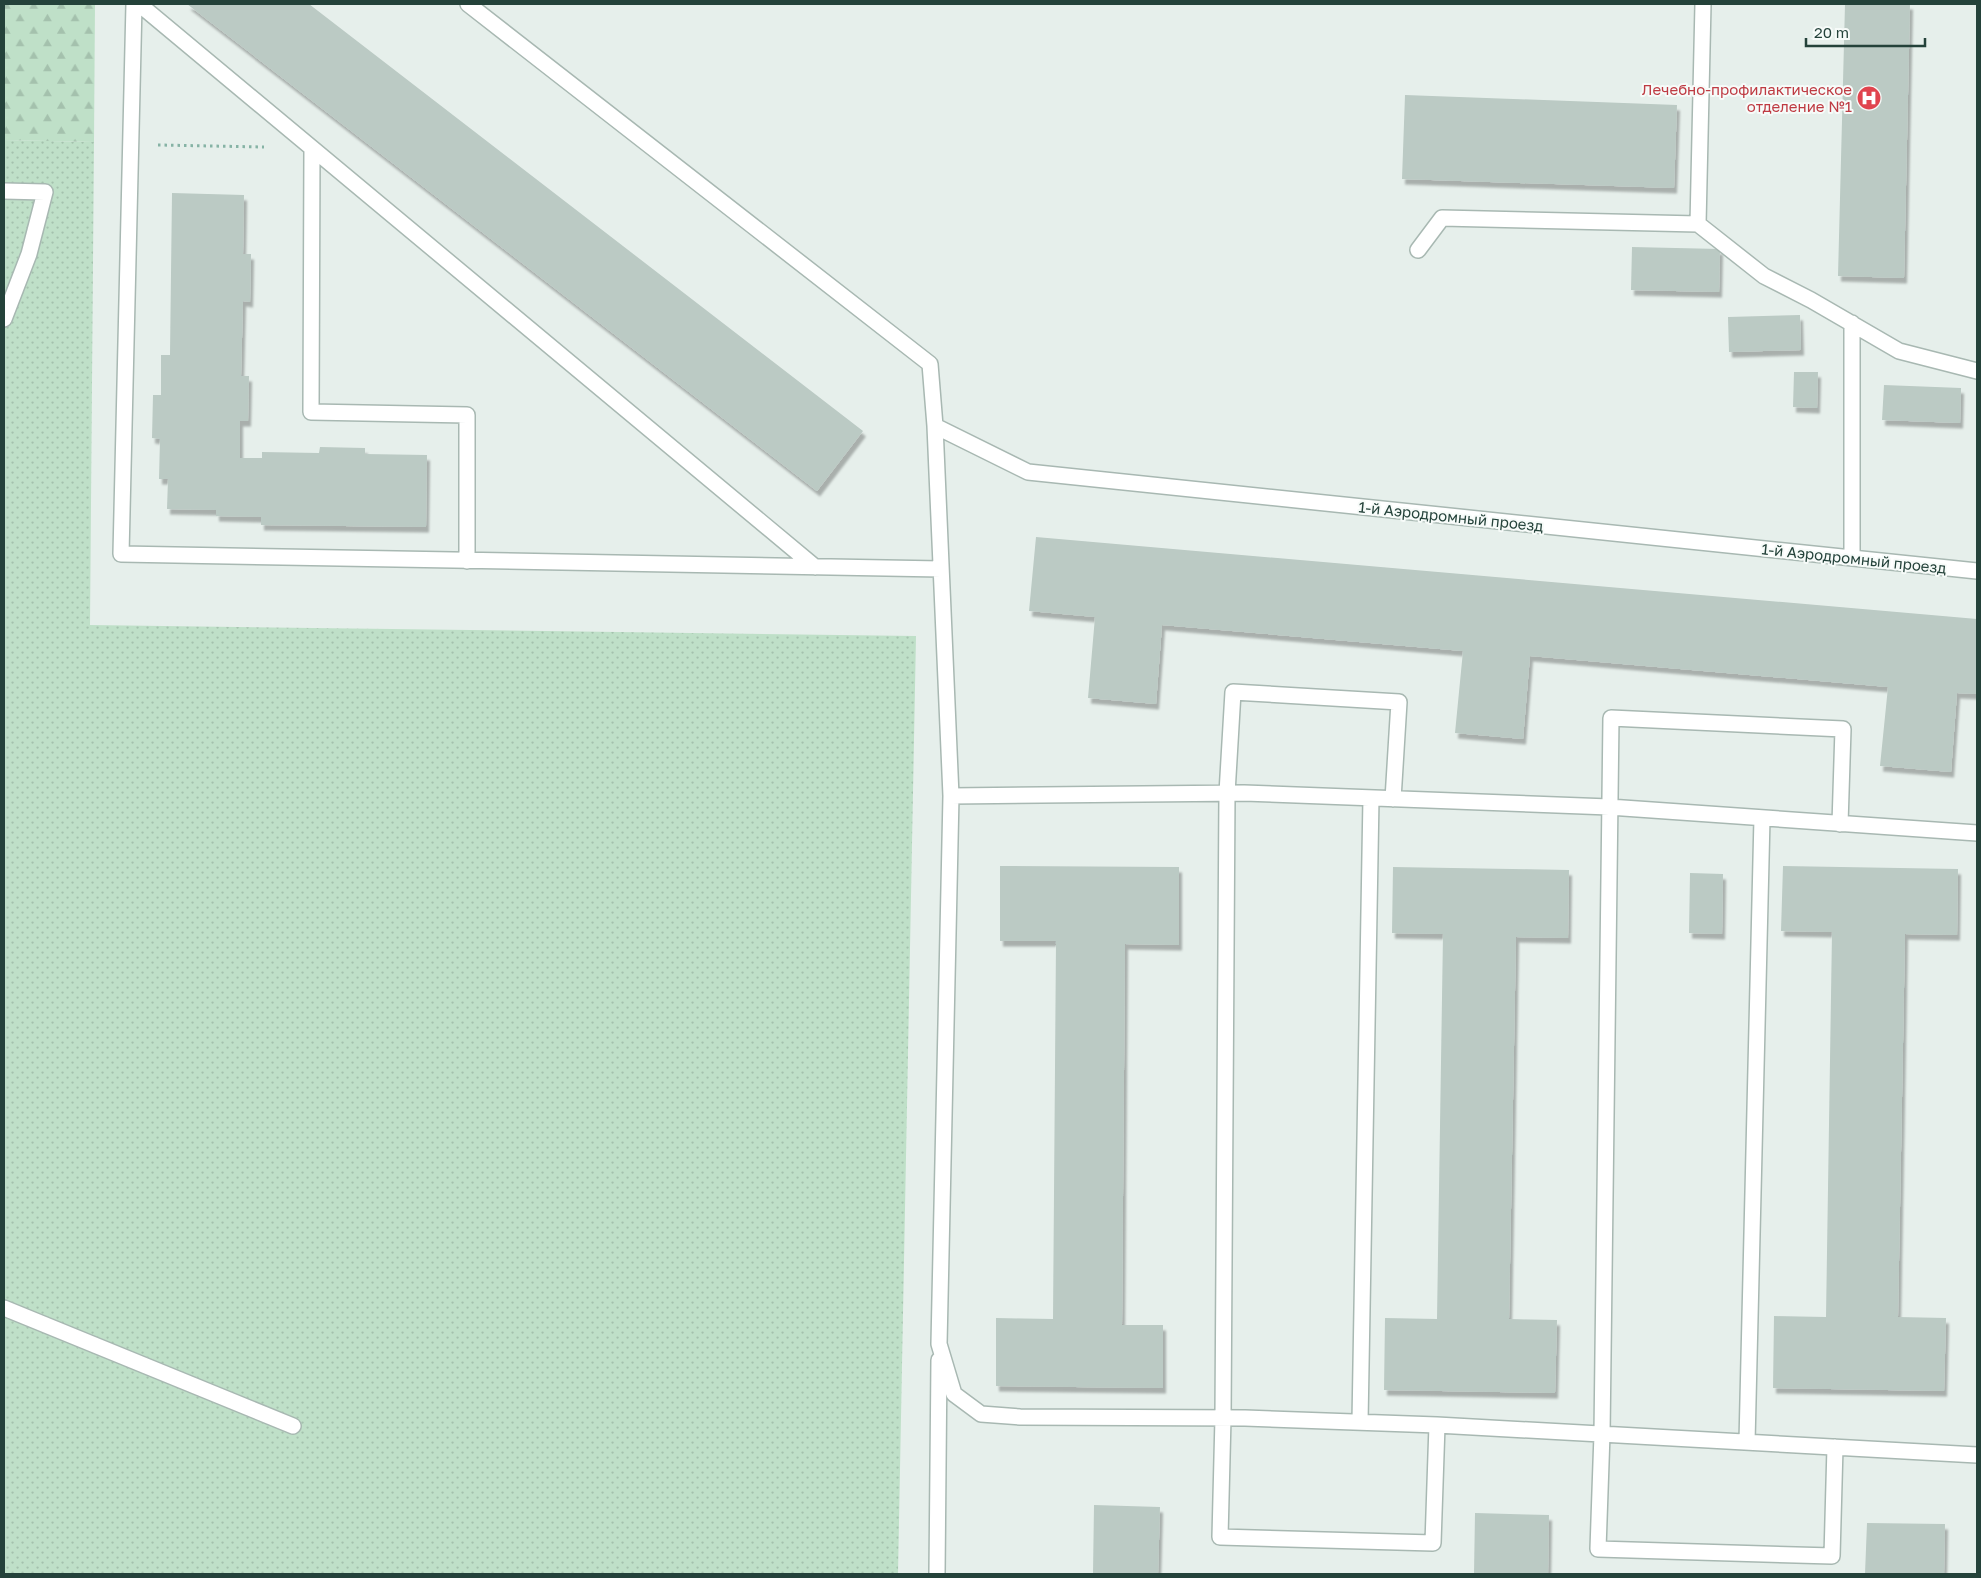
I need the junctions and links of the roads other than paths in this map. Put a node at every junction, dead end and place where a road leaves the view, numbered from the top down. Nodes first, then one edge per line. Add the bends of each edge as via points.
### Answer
1 (134, 4) edge
2 (139, 4) edge
3 (468, 4) edge
4 (1703, 4) edge
5 (312, 148) junction
6 (4, 192) edge
7 (1698, 224) junction
8 (1418, 250) dead end
9 (4, 319) edge
10 (1852, 323) junction
11 (1977, 371) edge
12 (935, 426) junction
13 (1852, 558) junction
14 (467, 561) junction
15 (815, 567) junction
16 (940, 569) junction
17 (1977, 571) edge
18 (1227, 793) junction
19 (951, 796) junction
20 (1371, 798) junction
21 (1393, 799) junction
22 (1609, 808) junction
23 (1762, 818) junction
24 (1840, 824) junction
25 (1977, 833) edge
26 (4, 1308) edge
27 (939, 1344) junction
28 (1223, 1418) junction
29 (1360, 1422) junction
30 (1437, 1425) junction
31 (293, 1426) dead end
32 (1602, 1434) junction
33 (1747, 1442) junction
34 (1835, 1447) junction
35 (1977, 1455) edge
36 (936, 1574) edge

1 - 14 lane via 122,554
2 - 5 lane
3 - 12 lane via 930,364
4 - 7 lane
5 - 14 lane via 311,412 467,415
5 - 15 lane
6 - 9 lane via 45,192 29,254
7 - 8 lane via 1442,218
7 - 10 lane via 1764,276
10 - 11 lane via 1899,351
10 - 13 lane
12 - 13 lane, 1-й Аэродромный проезд via 1028,472
12 - 16 lane
13 - 17 lane, 1-й Аэродромный проезд
14 - 15 lane
15 - 16 lane
16 - 19 lane
18 - 19 lane
18 - 20 lane
18 - 21 lane via 1233,692 1399,702
18 - 28 lane
19 - 27 lane
20 - 21 lane
20 - 29 lane
21 - 22 lane
22 - 23 lane
22 - 24 lane via 1612,718 1843,729
22 - 32 lane
23 - 24 lane
23 - 33 lane
24 - 25 lane
26 - 31 lane
27 - 28 lane via 954,1394 981,1414
27 - 36 lane
28 - 29 lane
28 - 30 lane via 1220,1537 1433,1543
29 - 30 lane
30 - 32 lane
32 - 33 lane
32 - 34 lane via 1598,1549 1832,1556
33 - 34 lane
34 - 35 lane

